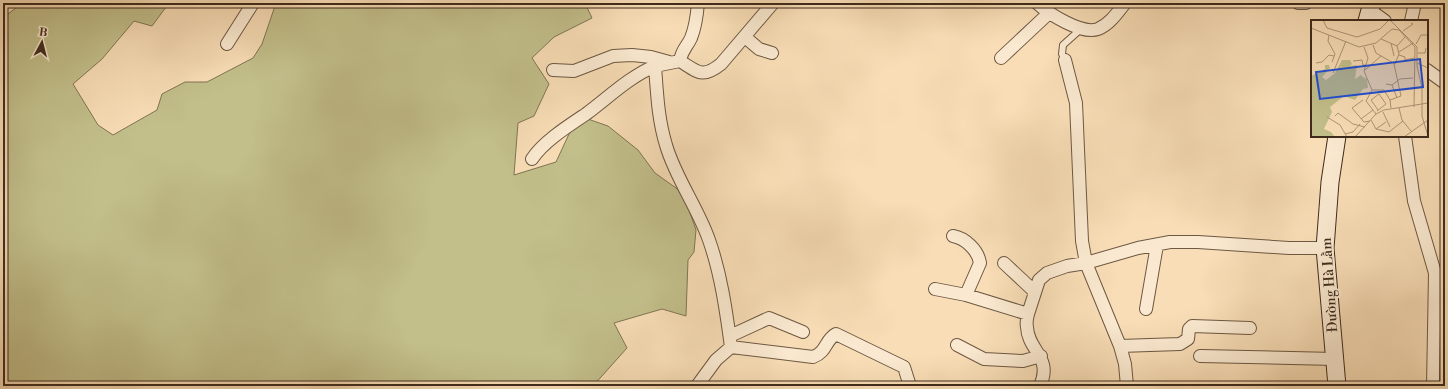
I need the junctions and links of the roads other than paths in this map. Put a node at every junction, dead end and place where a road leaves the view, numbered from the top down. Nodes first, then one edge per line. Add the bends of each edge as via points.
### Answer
1 (253, 3) edge
2 (698, 3) edge
3 (773, 3) edge
4 (1037, 3) edge
5 (1124, 3) edge
6 (1298, 3) edge
7 (1306, 3) edge
8 (1415, 3) edge
9 (1370, 11) edge
10 (1049, 13) junction
11 (1384, 20) edge
12 (1411, 20) edge
13 (1082, 28) junction
14 (745, 37) junction
15 (228, 44) dead end
16 (772, 53) dead end
17 (1001, 58) dead end
18 (1065, 60) joint
19 (675, 61) junction
20 (655, 66) junction
21 (553, 70) dead end
22 (1428, 71) edge
23 (1445, 83) edge
24 (1337, 137) edge
25 (1405, 137) edge
26 (532, 159) dead end
27 (952, 236) dead end
28 (1157, 245) junction
29 (1326, 248) junction
30 (1004, 263) dead end
31 (1086, 263) junction
32 (935, 289) dead end
33 (1035, 292) junction
34 (966, 295) junction
35 (1146, 309) dead end
36 (1028, 314) junction
37 (1250, 328) dead end
38 (804, 332) dead end
39 (730, 342) junction
40 (957, 345) dead end
41 (1120, 346) junction
42 (1041, 356) junction
43 (1200, 356) dead end
44 (1335, 359) junction
45 (697, 386) edge
46 (910, 386) edge
47 (1040, 386) edge
48 (1127, 386) edge
49 (1337, 386) edge
50 (1433, 386) edge

1 - 15 street
2 - 19 street via 693,33
3 - 14 street
4 - 10 street
5 - 13 street via 1106,25 1097,29
6 - 7 street
8 - 12 street
9 - 11 street
10 - 13 street
10 - 17 street
13 - 18 lane via 1063,45 1062,54
14 - 16 street via 759,49
14 - 19 street via 721,64 710,72 701,73
18 - 31 street via 1076,103 1082,241
19 - 20 street
19 - 21 street via 632,55 613,56 574,71
20 - 26 street via 639,73 578,118 538,149
20 - 39 street via 659,115 666,146 708,239 724,294
22 - 23 street
24 - 29 main road, Đường Hà Lầm via 1330,182
25 - 50 street via 1414,201 1435,273
27 - 34 street via 961,237 980,258
28 - 29 street via 1170,242 1198,242
28 - 31 street
28 - 35 street
29 - 44 main road, Đường Hà Lầm
30 - 33 street
31 - 33 street via 1047,273 1039,280
31 - 41 street
32 - 34 street
33 - 36 street
34 - 36 street via 1024,315
36 - 42 street via 1026,328
37 - 41 street via 1192,326 1188,339 1180,344
38 - 39 street via 769,318
39 - 45 street
39 - 46 street via 813,357 822,352 836,334 904,367
40 - 42 street via 984,359 1023,361
41 - 48 street
42 - 47 street via 1045,367 1044,379
43 - 44 street
44 - 49 main road, Đường Hà Lầm

